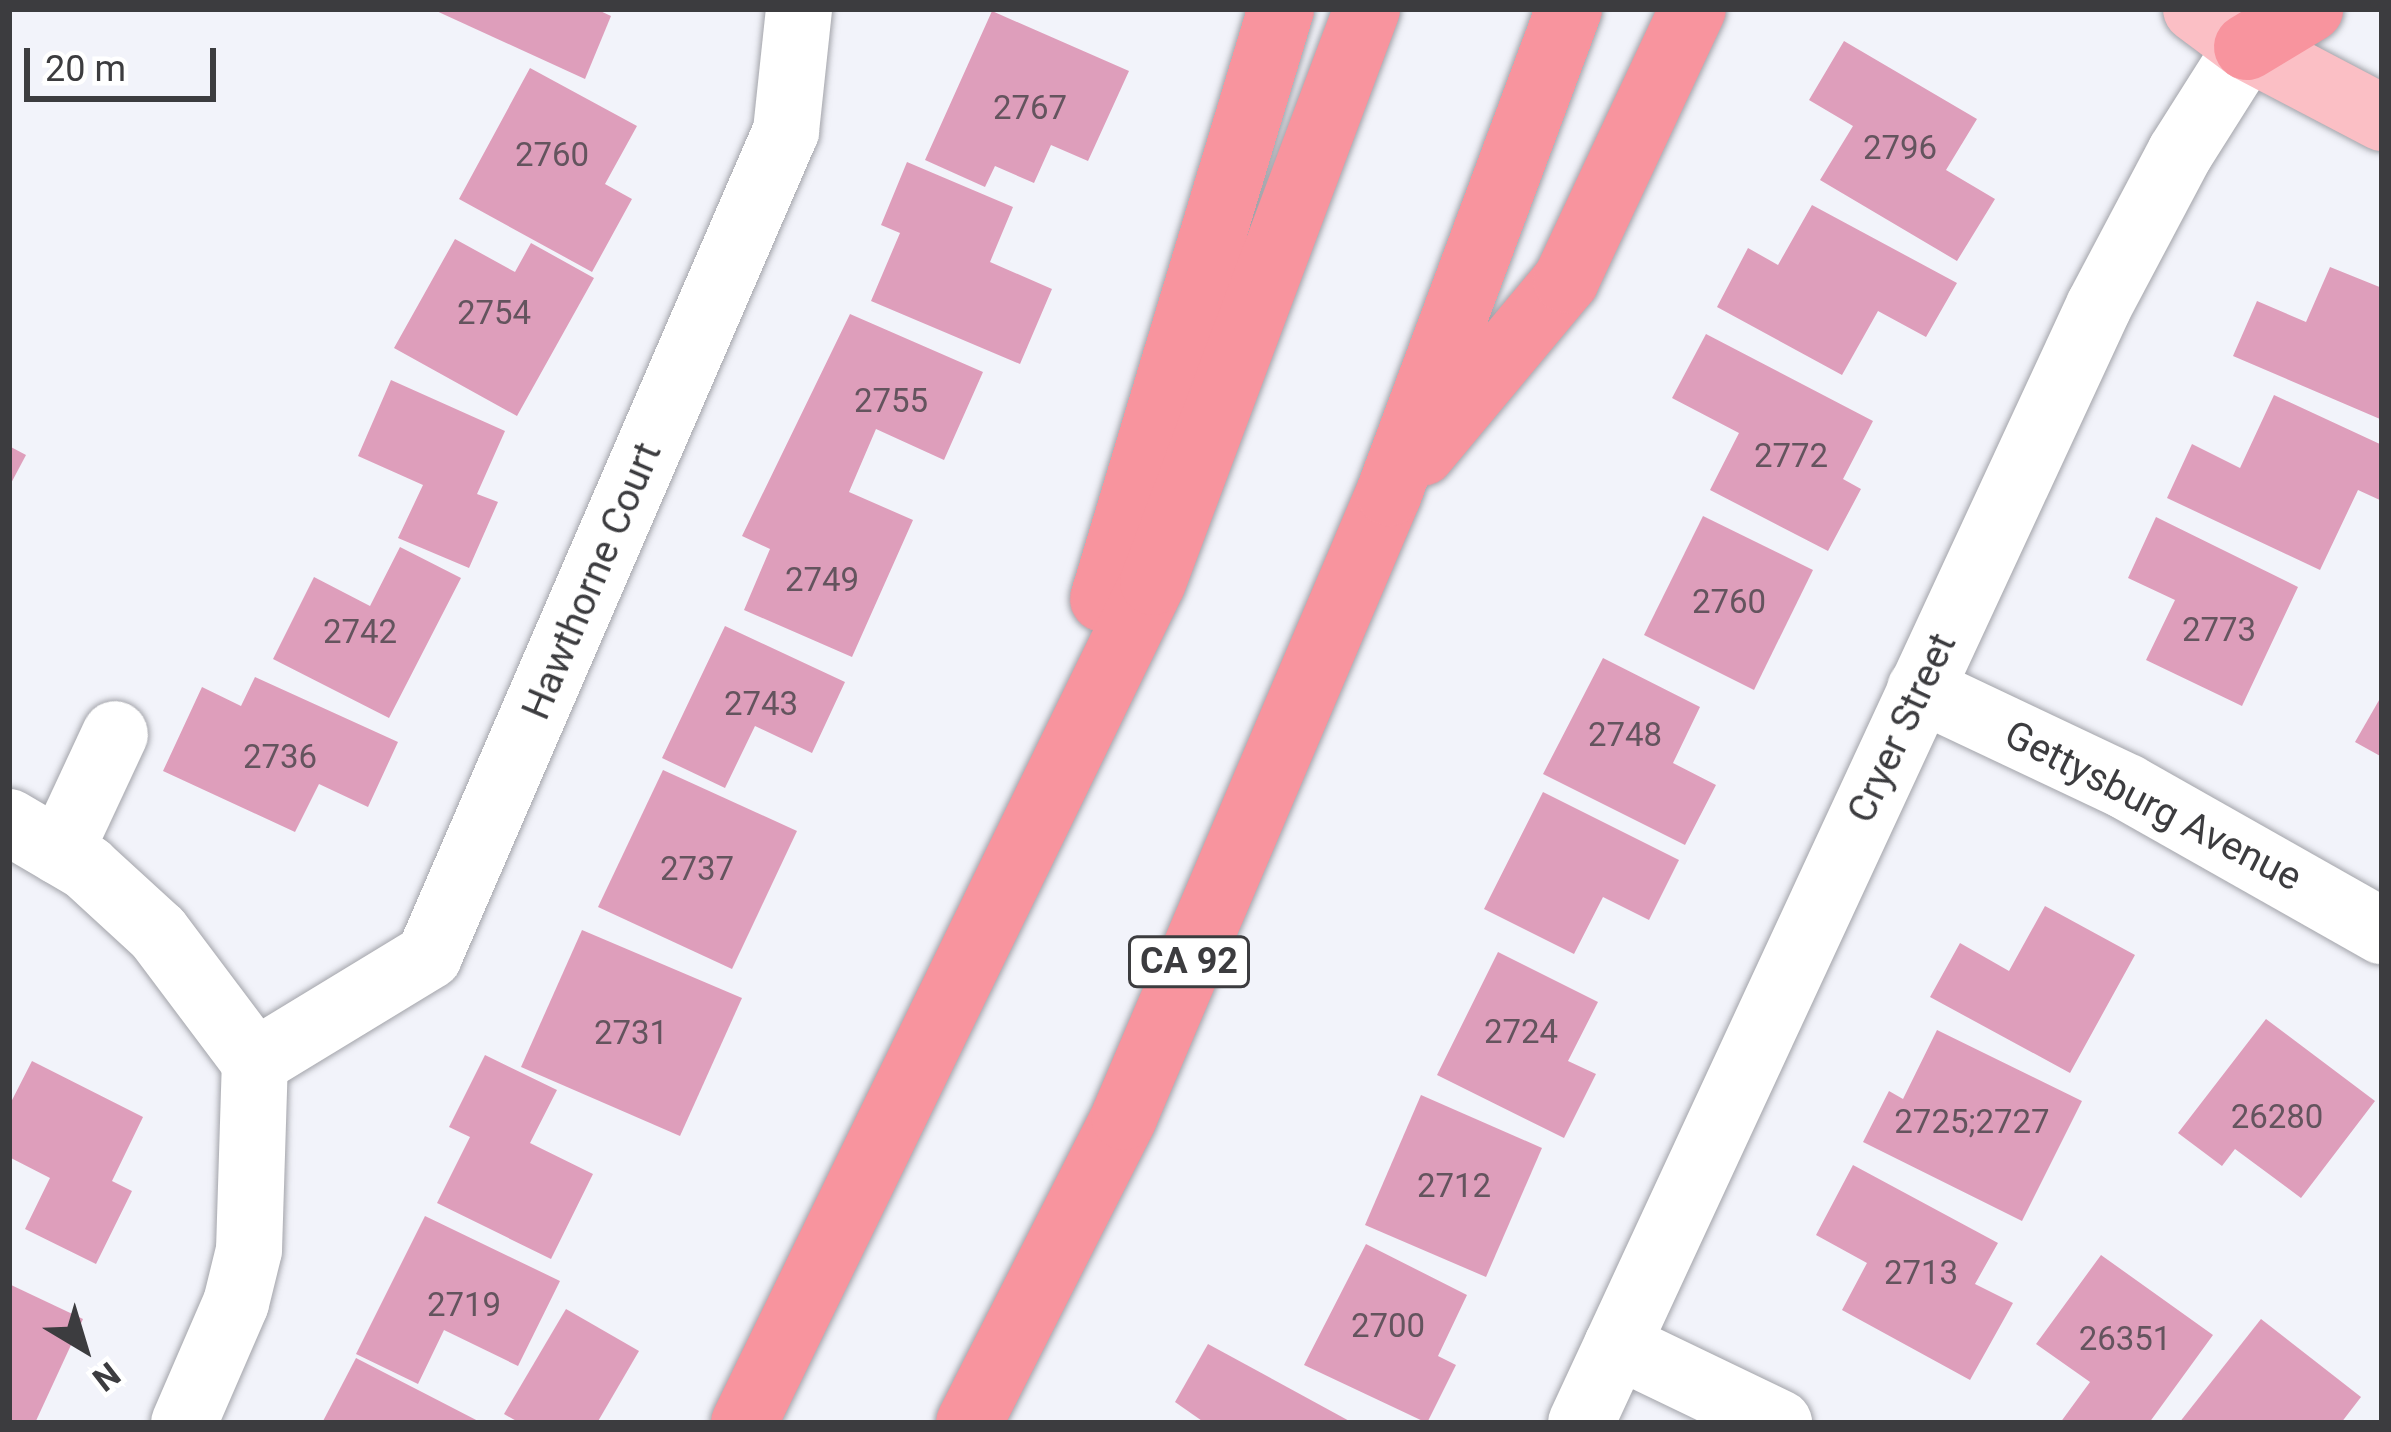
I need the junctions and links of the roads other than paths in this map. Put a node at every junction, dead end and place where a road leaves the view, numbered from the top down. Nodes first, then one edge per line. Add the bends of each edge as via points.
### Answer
1 (799, 9) edge
2 (1281, 9) edge
3 (1367, 9) edge
4 (1569, 9) edge
5 (2310, 9) edge
6 (2237, 22) edge
7 (1681, 38) edge
8 (2382, 118) edge
9 (1389, 493) junction
10 (1920, 689) junction
11 (115, 734) dead end
12 (1040, 809) junction
13 (34, 837) edge
14 (2382, 931) edge
15 (255, 1062) junction
16 (1617, 1345) junction
17 (184, 1423) edge
18 (744, 1423) edge
19 (969, 1423) edge
20 (1581, 1423) edge
21 (1779, 1423) edge

1 - 15 street, Hawthorne Court via 786,131 429,956
2 - 12 highway
3 - 12 highway via 1153,582
4 - 9 highway, CA 92
5 - 6 highway
6 - 8 main road
6 - 10 street, Cryer Street
7 - 9 highway via 1566,280
9 - 19 highway, CA 92 via 1124,1117
10 - 14 street, Gettysburg Avenue via 2127,787
10 - 16 street, Cryer Street
11 - 13 street
12 - 18 highway
13 - 15 street via 158,933
15 - 17 street via 249,1250 236,1304
16 - 20 street, Cryer Street
16 - 21 street

